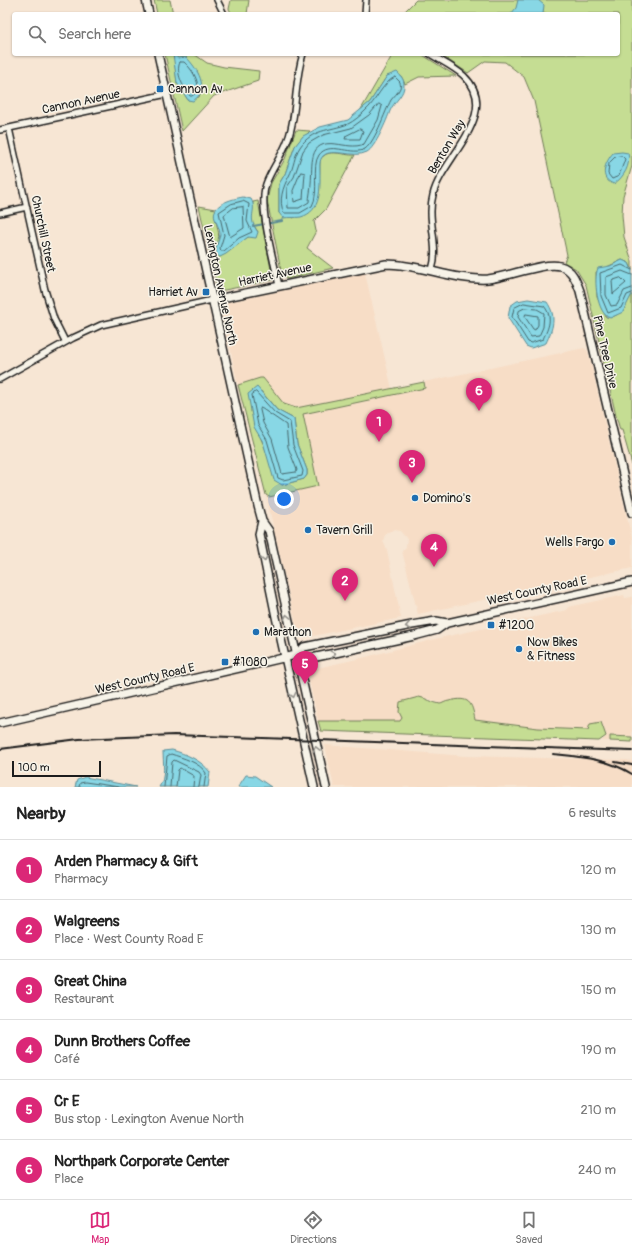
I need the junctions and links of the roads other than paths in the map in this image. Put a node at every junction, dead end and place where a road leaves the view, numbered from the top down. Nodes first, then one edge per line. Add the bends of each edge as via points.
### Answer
1 (146, 0) edge
2 (217, 0) edge
3 (366, 0) edge
4 (149, 12) edge
5 (223, 12) edge
6 (365, 12) edge
7 (158, 56) edge
8 (302, 56) edge
9 (433, 56) edge
10 (167, 94) junction
11 (10, 128) junction
12 (0, 130) edge
13 (27, 207) junction
14 (0, 213) edge
15 (567, 269) joint
16 (432, 270) junction
17 (279, 286) junction
18 (212, 300) junction
19 (66, 341) junction
20 (0, 379) edge
21 (632, 513) edge
22 (262, 521) junction
23 (632, 582) edge
24 (447, 623) junction
25 (296, 655) junction
26 (284, 657) junction
27 (0, 723) edge
28 (314, 787) edge
29 (326, 787) edge

1 - 4 street
2 - 5 street
3 - 6 street
7 - 10 street, Lexington Avenue North
8 - 17 street via 288,141 264,190 264,211
9 - 16 street, Benton Way via 465,76 473,89 476,104 470,130 443,171 432,196 431,217 436,249
10 - 11 street, Cannon Avenue
10 - 18 street, Lexington Avenue North
11 - 12 street, Cannon Avenue
11 - 13 street, Churchill Street
13 - 14 street
13 - 19 street, Churchill Street via 49,304
15 - 16 street, Harriet Avenue via 552,265 502,277 474,279
15 - 21 street, Pine Tree Drive via 575,276 580,291
16 - 17 street, Harriet Avenue via 386,264
17 - 18 street, Harriet Avenue
18 - 19 street, Harriet Avenue via 116,320 87,330
18 - 22 street, Lexington Avenue North
19 - 20 street, Harriet Avenue
25 -> 22 street, Lexington Avenue North via 269,531
22 -> 26 street, Lexington Avenue North via 259,534
23 - 24 street, West County Road E
24 -> 25 street, West County Road E via 436,621 412,625 304,647
25 -> 24 street, West County Road E via 307,659 414,636 437,630
25 - 26 street, West County Road E
29 -> 25 street, Lexington Avenue North
26 - 27 street, West County Road E
26 -> 28 street, Lexington Avenue North

